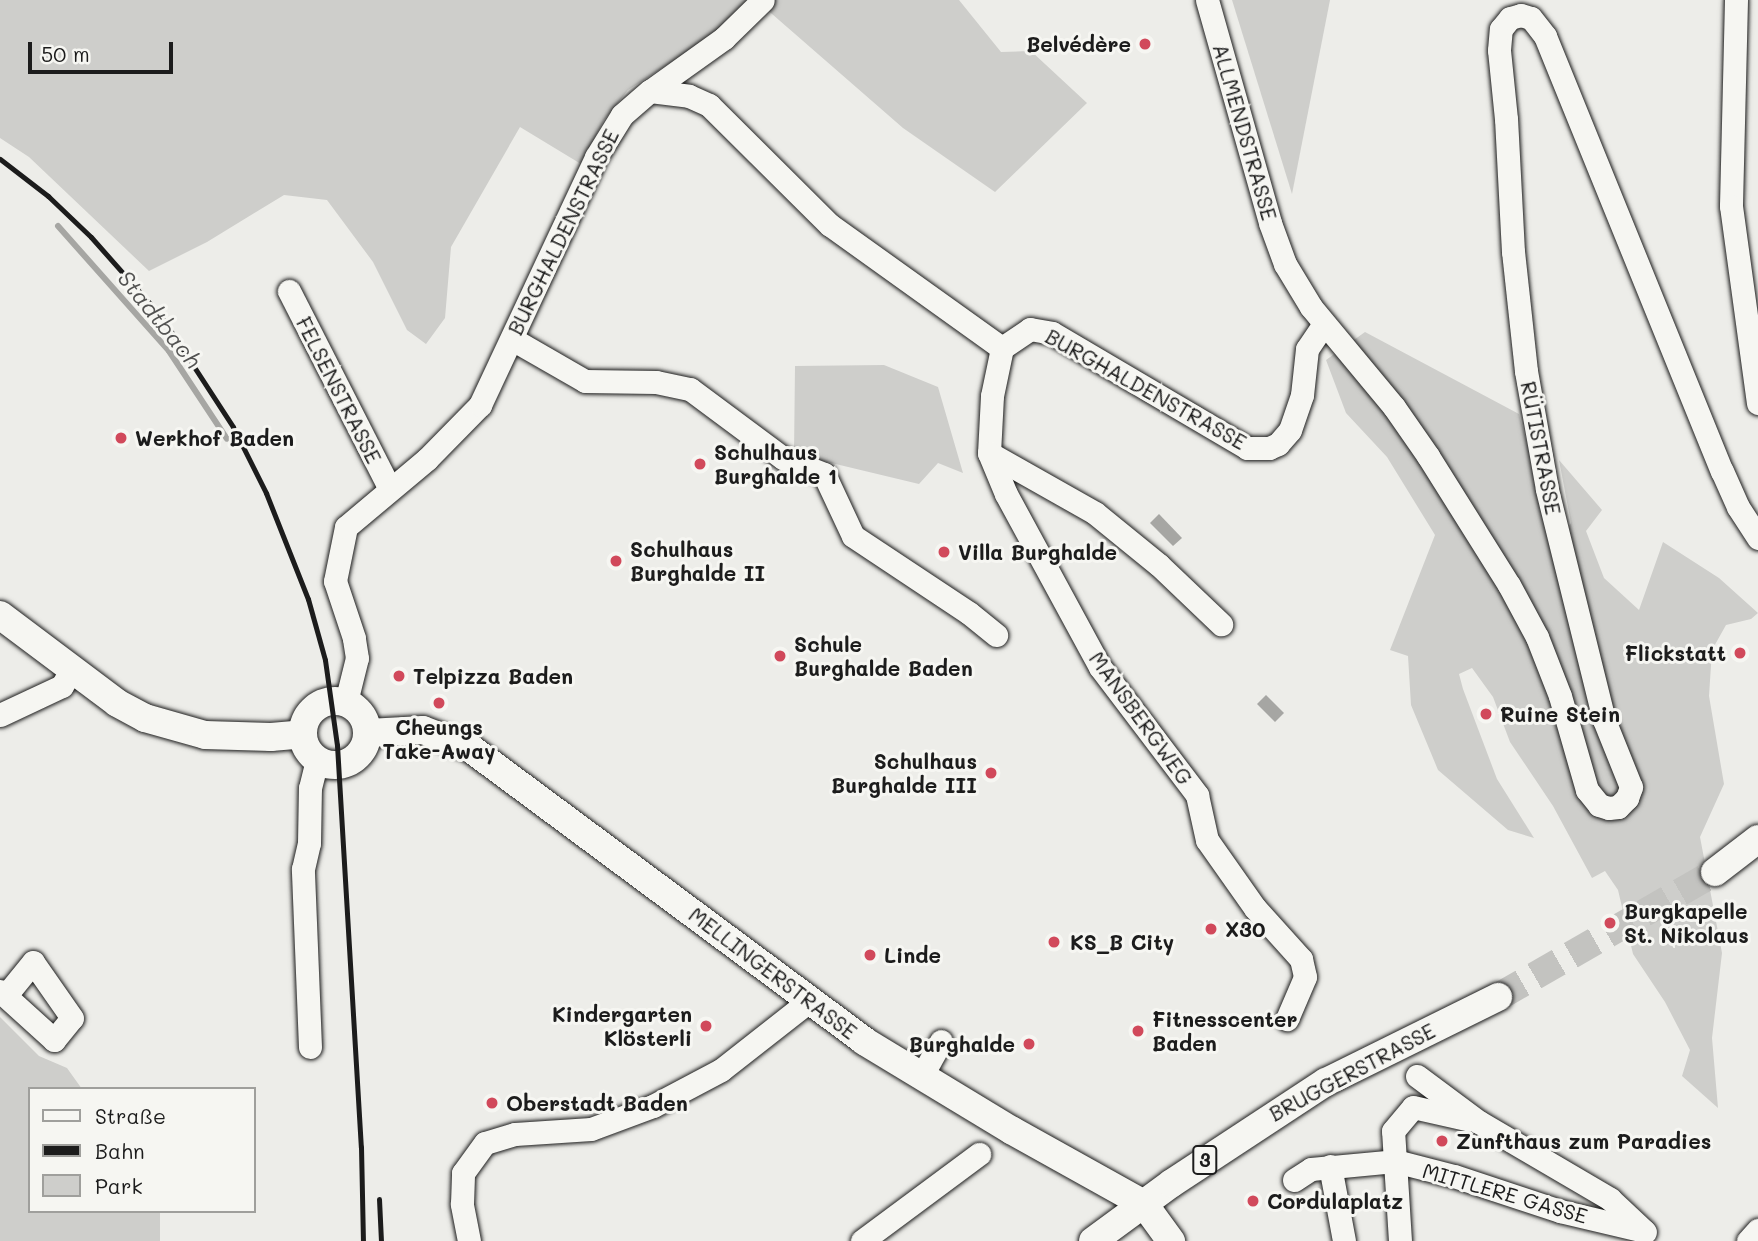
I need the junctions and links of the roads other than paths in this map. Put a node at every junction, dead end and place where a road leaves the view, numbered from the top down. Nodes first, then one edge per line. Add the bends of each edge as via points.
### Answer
1 (763, 0) edge
2 (1207, 0) edge
3 (1735, 0) edge
4 (1521, 8) edge
5 (650, 91) junction
6 (1285, 264) joint
7 (289, 291) dead end
8 (1324, 324) junction
9 (512, 338) junction
10 (1002, 348) junction
11 (1758, 403) edge
12 (989, 453) junction
13 (390, 488) junction
14 (1755, 524) edge
15 (0, 615) edge
16 (1221, 624) dead end
17 (996, 635) dead end
18 (71, 670) junction
19 (345, 702) junction
20 (0, 715) edge
21 (368, 733) junction
22 (303, 734) junction
23 (317, 760) junction
24 (1758, 839) edge
25 (1716, 872) tunnel mouth
26 (1498, 997) tunnel mouth
27 (809, 1001) junction
28 (1287, 1019) dead end
29 (941, 1041) dead end
30 (310, 1047) dead end
31 (1417, 1076) dead end
32 (921, 1077) junction
33 (1479, 1122) junction
34 (979, 1154) dead end
35 (1395, 1161) junction
36 (1330, 1166) junction
37 (1294, 1180) dead end
38 (1144, 1204) junction
39 (1758, 1230) edge
40 (1647, 1236) edge
41 (468, 1241) edge
42 (862, 1241) edge
43 (1093, 1241) edge
44 (1171, 1241) edge
45 (1344, 1241) edge
46 (1400, 1241) edge
47 (1748, 1241) edge

1 - 5 street, BURGHALDENSTRASSE via 724,38
2 - 6 street, ALLMENDSTRASSE
3 - 11 street via 1731,206
4 - 8 street, RÜTISTRASSE via 1505,23 1499,39 1520,331 1547,489 1604,720 1630,787 1623,804 1609,808 1593,800 1537,637 1509,585 1394,407
4 - 14 street, RÜTISTRASSE via 1545,36 1717,459
5 - 9 street, BURGHALDENSTRASSE via 622,115 596,157
5 - 10 street via 689,96 709,104 830,225
6 - 8 street, RÜTISTRASSE
7 - 13 street, FELSENSTRASSE
8 - 10 street, BURGHALDENSTRASSE via 1309,342 1302,395 1290,430 1278,444 1258,449 1247,448 1052,333 1030,329
9 - 13 street, BURGHALDENSTRASSE via 480,405 427,459
9 - 17 street via 585,381 656,382 690,390 783,458 824,474 853,536
10 - 12 street, MANSBERGWEG via 992,396
12 - 16 street via 1095,513
12 - 28 street, MANSBERGWEG via 1006,494 1100,667 1197,795 1207,840 1255,908 1301,959 1305,977
13 - 19 street, BURGHALDENSTRASSE via 346,527 335,580 357,658
15 - 18 main road
18 - 20 street via 62,686
18 - 22 main road via 117,703 170,727 205,735
19 - 21 main road via 362,714
19 - 22 main road via 316,706 304,723
21 - 23 main road via 363,751 349,763
21 - 27 main road, MELLINGERSTRASSE via 423,730 470,748
22 - 23 main road via 309,753
23 - 30 street via 303,869
24 - 25 main road
26 - 38 main road, BRUGGERSTRASSE / 3 via 1326,1082
27 - 32 main road, MELLINGERSTRASSE
27 - 41 street via 721,1070 653,1106 591,1129 515,1135 485,1143 463,1173
29 - 32 street
31 - 33 street
32 - 38 main road, MELLINGERSTRASSE
33 - 35 street via 1413,1107 1393,1131
33 - 40 street via 1610,1199
34 - 42 street
35 - 36 street
35 - 40 street, MITTLERE GASSE
35 - 46 street
36 - 37 street via 1311,1169
36 - 45 street
38 - 43 main road, 3
38 - 44 main road, MELLINGERSTRASSE
39 - 47 street

